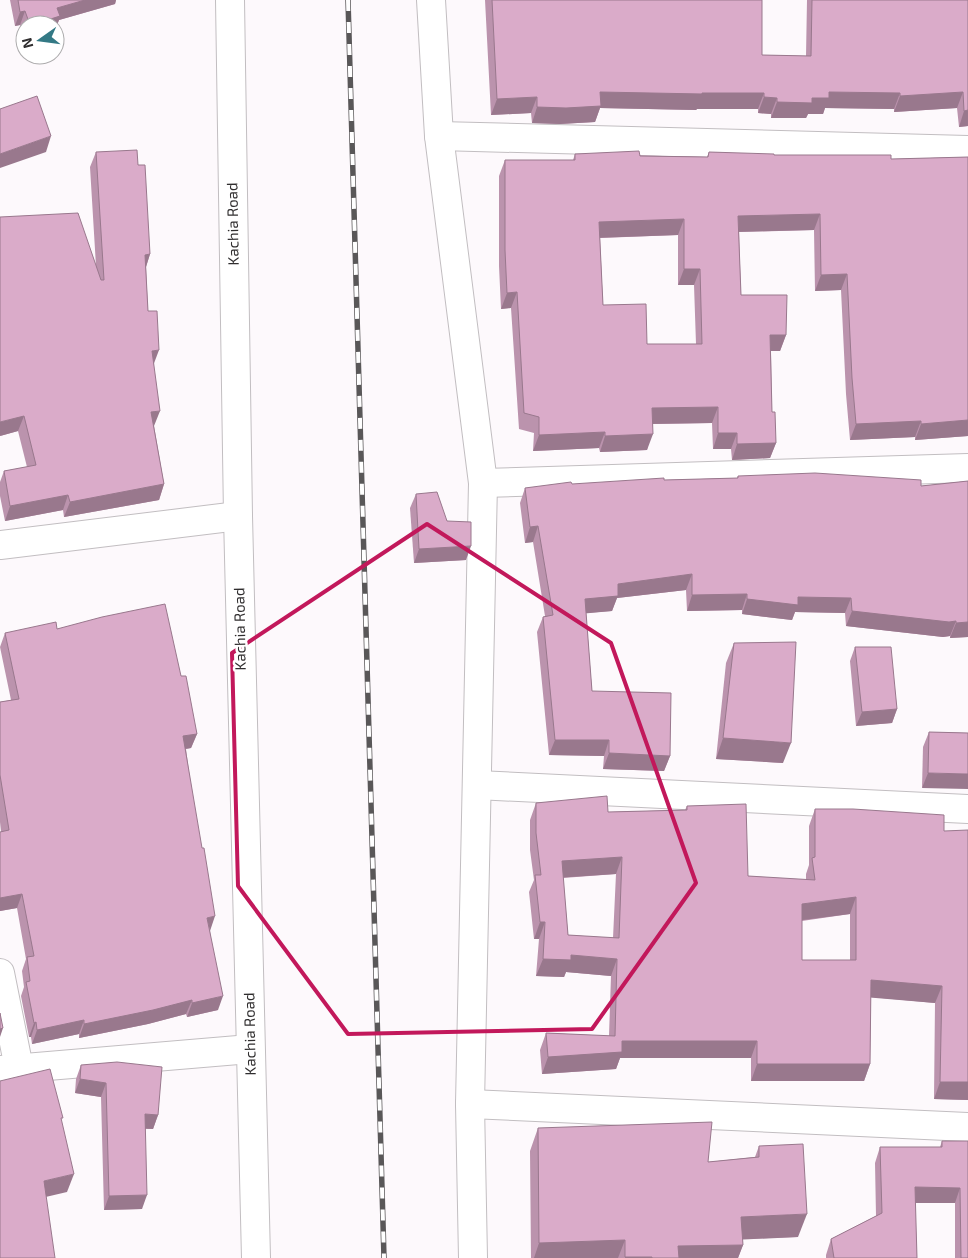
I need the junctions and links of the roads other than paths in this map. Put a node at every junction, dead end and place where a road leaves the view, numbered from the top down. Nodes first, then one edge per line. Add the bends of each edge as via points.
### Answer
1 (230, 0) edge
2 (431, 0) edge
3 (439, 136) junction
4 (968, 150) edge
5 (968, 468) edge
6 (483, 483) junction
7 (238, 516) junction
8 (0, 545) edge
9 (477, 785) junction
10 (968, 809) edge
11 (0, 973) edge
12 (250, 1049) junction
13 (9, 1069) edge
14 (470, 1104) junction
15 (968, 1126) edge
16 (256, 1258) edge
17 (473, 1258) edge

1 - 7 street, Kachia Road
2 - 3 street
3 - 4 street
3 - 6 street
5 - 6 street
6 - 9 street
7 - 8 street
7 - 12 street, Kachia Road
9 - 10 street
9 - 14 street
11 - 13 street
12 - 13 street
12 - 16 street, Kachia Road
14 - 15 street
14 - 17 street

